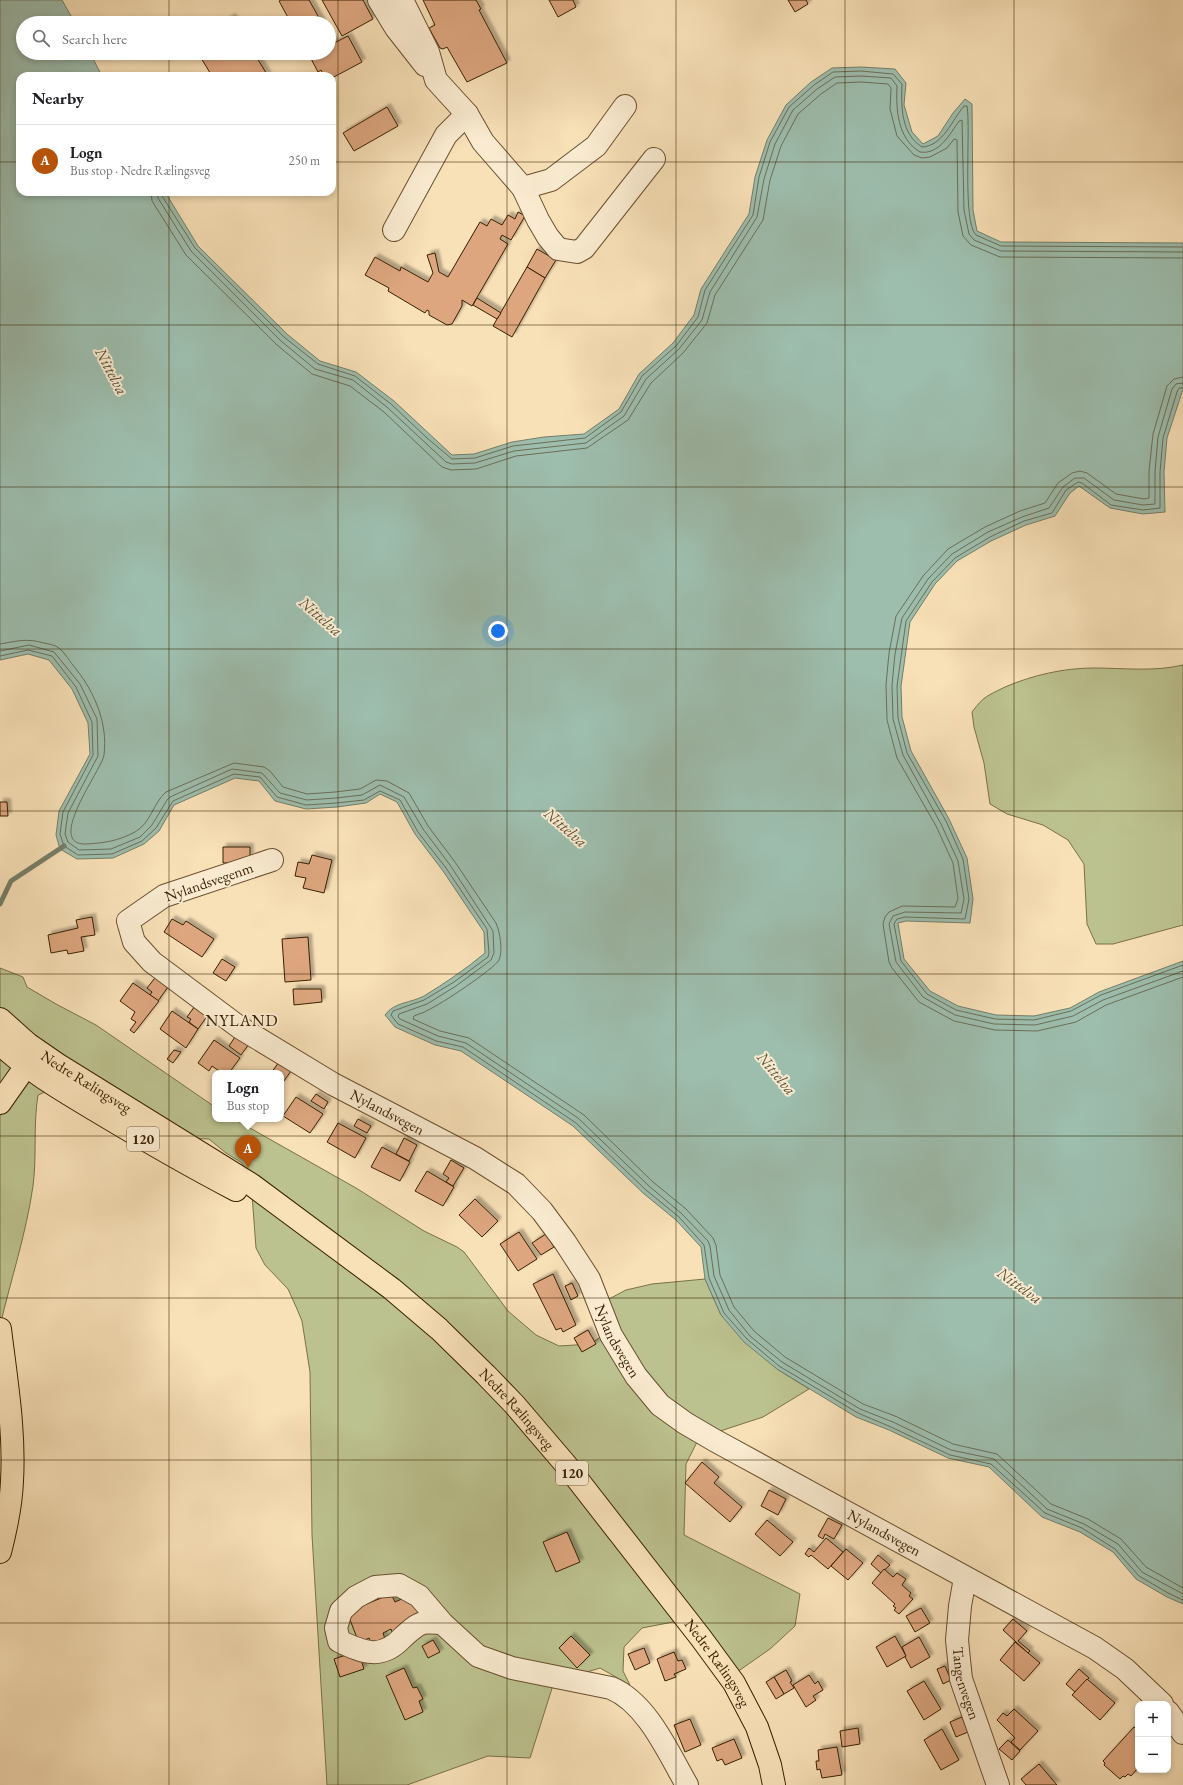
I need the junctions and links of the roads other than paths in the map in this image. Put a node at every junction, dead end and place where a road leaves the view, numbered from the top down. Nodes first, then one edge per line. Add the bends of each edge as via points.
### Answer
1 (379, 0) edge
2 (402, 0) edge
3 (436, 80) junction
4 (625, 106) dead end
5 (467, 114) junction
6 (654, 158) dead end
7 (524, 188) junction
8 (394, 230) dead end
9 (272, 860) dead end
10 (128, 921) joint
11 (0, 1020) edge
12 (13, 1054) edge
13 (0, 1103) edge
14 (0, 1329) edge
15 (0, 1552) edge
16 (965, 1578) junction
17 (442, 1623) dead end
18 (1159, 1701) edge
19 (1171, 1716) edge
20 (1183, 1733) edge
21 (687, 1785) edge
22 (774, 1785) edge
23 (998, 1785) edge

1 - 3 street via 396,28
2 - 3 street via 428,52
3 - 5 street
4 - 7 street via 596,146 551,180
5 - 7 street via 483,142
5 - 8 street via 446,135
6 - 7 street via 584,248 577,252 558,249 548,237
9 - 10 street, Nylandsvegenm via 164,896
10 - 16 street, Nylandsvegen via 134,942 152,962 240,1027 333,1084 475,1158 516,1184 542,1211 565,1242 589,1279 611,1334 636,1376 660,1405 714,1440
11 - 12 main road, Nedre Rælingsveg / 120
12 - 13 main road
12 - 22 main road, Nedre Rælingsveg / 120 via 44,1079 145,1140 244,1195 296,1219 367,1269 439,1329 514,1404 567,1466 701,1638 734,1683 757,1727
14 - 15 main road via 13,1465 7,1521
16 - 18 street, Nylandsvegen via 1095,1648 1125,1669
16 - 23 street, Tangenvegen via 958,1640 961,1679
17 - 21 street via 478,1656 512,1668 611,1688 623,1693 645,1715
19 - 20 street

